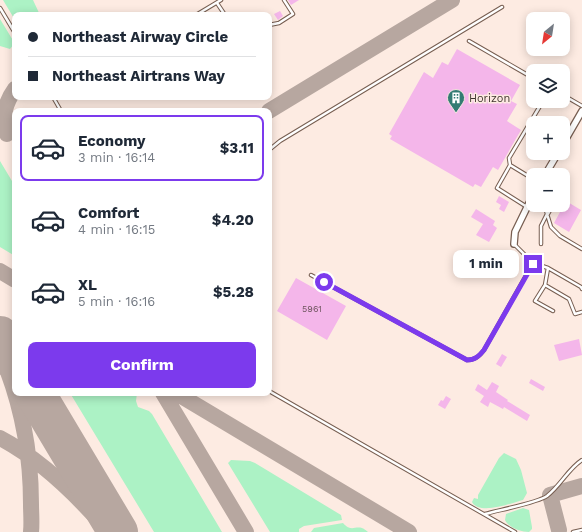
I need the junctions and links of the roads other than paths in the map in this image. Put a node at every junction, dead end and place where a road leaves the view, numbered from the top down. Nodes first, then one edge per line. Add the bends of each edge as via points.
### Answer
1 (221, 0) edge
2 (284, 0) edge
3 (217, 2) junction
4 (502, 7) dead end
5 (0, 8) edge
6 (201, 12) edge
7 (223, 12) edge
8 (272, 24) edge
9 (12, 28) edge
10 (469, 41) dead end
11 (526, 74) edge
12 (570, 99) edge
13 (582, 106) edge
14 (539, 108) edge
15 (582, 111) edge
16 (570, 132) edge
17 (272, 148) edge
18 (510, 165) junction
19 (526, 175) edge
20 (526, 206) edge
21 (526, 209) edge
22 (547, 214) joint
23 (514, 244) joint
24 (541, 244) dead end
25 (582, 249) edge
26 (533, 264) junction
27 (548, 268) junction
28 (311, 275) dead end
29 (545, 285) junction
30 (582, 289) edge
31 (553, 311) dead end
32 (582, 312) edge
33 (272, 393) edge
34 (582, 460) edge
35 (484, 514) junction
36 (582, 530) edge
37 (515, 532) edge
38 (574, 532) edge

1 - 3 lane
2 - 8 lane via 293,14 279,23
3 - 6 lane
3 - 7 lane
4 - 17 lane
5 - 9 lane
10 - 11 lane
12 - 13 lane
14 - 18 lane via 510,158
15 - 16 street
18 - 19 lane
18 - 20 lane via 497,188
21 - 23 street via 515,232
22 - 24 lane via 541,226
22 - 25 lane via 551,227 560,236
23 - 26 lane
26 - 27 lane
26 - 28 lane via 484,350 476,358 467,360
27 - 29 lane
27 - 30 lane via 581,286
29 - 31 lane via 535,301
29 - 32 lane via 569,299 575,314
33 - 35 lane
34 - 35 lane via 542,499
35 - 37 lane
36 - 38 lane

